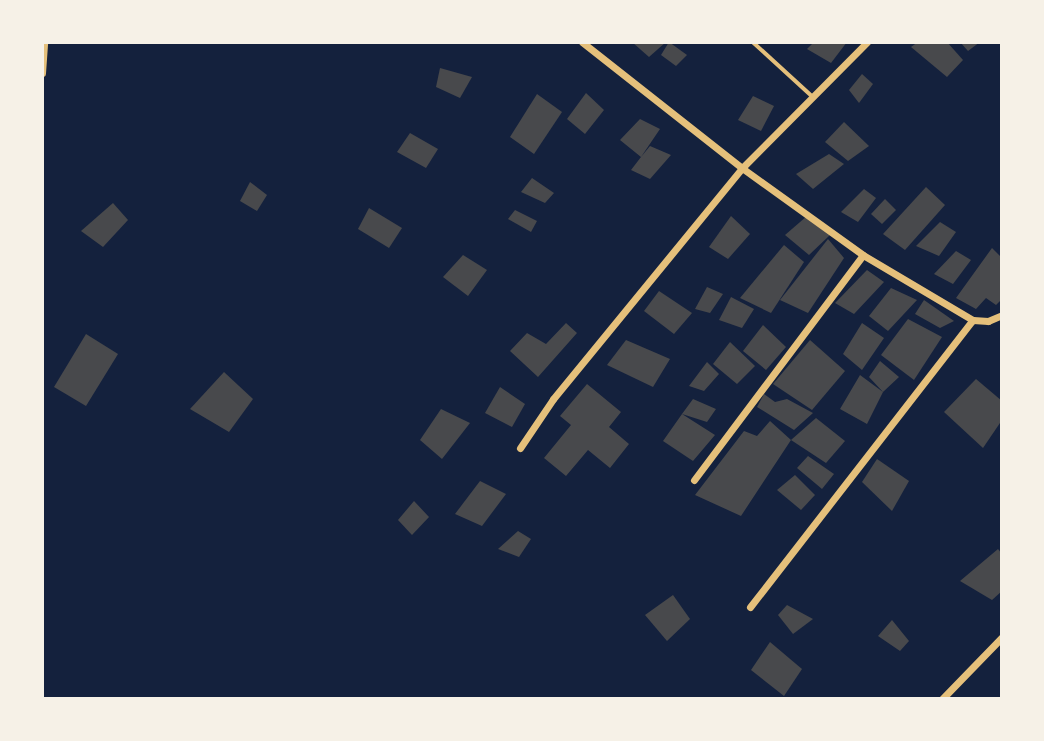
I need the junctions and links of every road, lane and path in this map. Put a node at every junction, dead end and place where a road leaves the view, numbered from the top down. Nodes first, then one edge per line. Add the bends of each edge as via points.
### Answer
1 (44, 42) edge
2 (582, 42) edge
3 (753, 42) edge
4 (867, 42) edge
5 (42, 73) edge
6 (813, 98) junction
7 (742, 168) junction
8 (863, 255) junction
9 (1002, 315) edge
10 (973, 320) junction
11 (520, 448) dead end
12 (694, 480) dead end
13 (750, 607) dead end
14 (1002, 637) edge
15 (942, 699) edge

1 - 5 street
2 - 7 street
3 - 6 lane
4 - 6 street
6 - 7 street
7 - 8 street
7 - 11 street
8 - 10 street
8 - 12 street
9 - 10 street via 988,321
10 - 13 street
14 - 15 street

